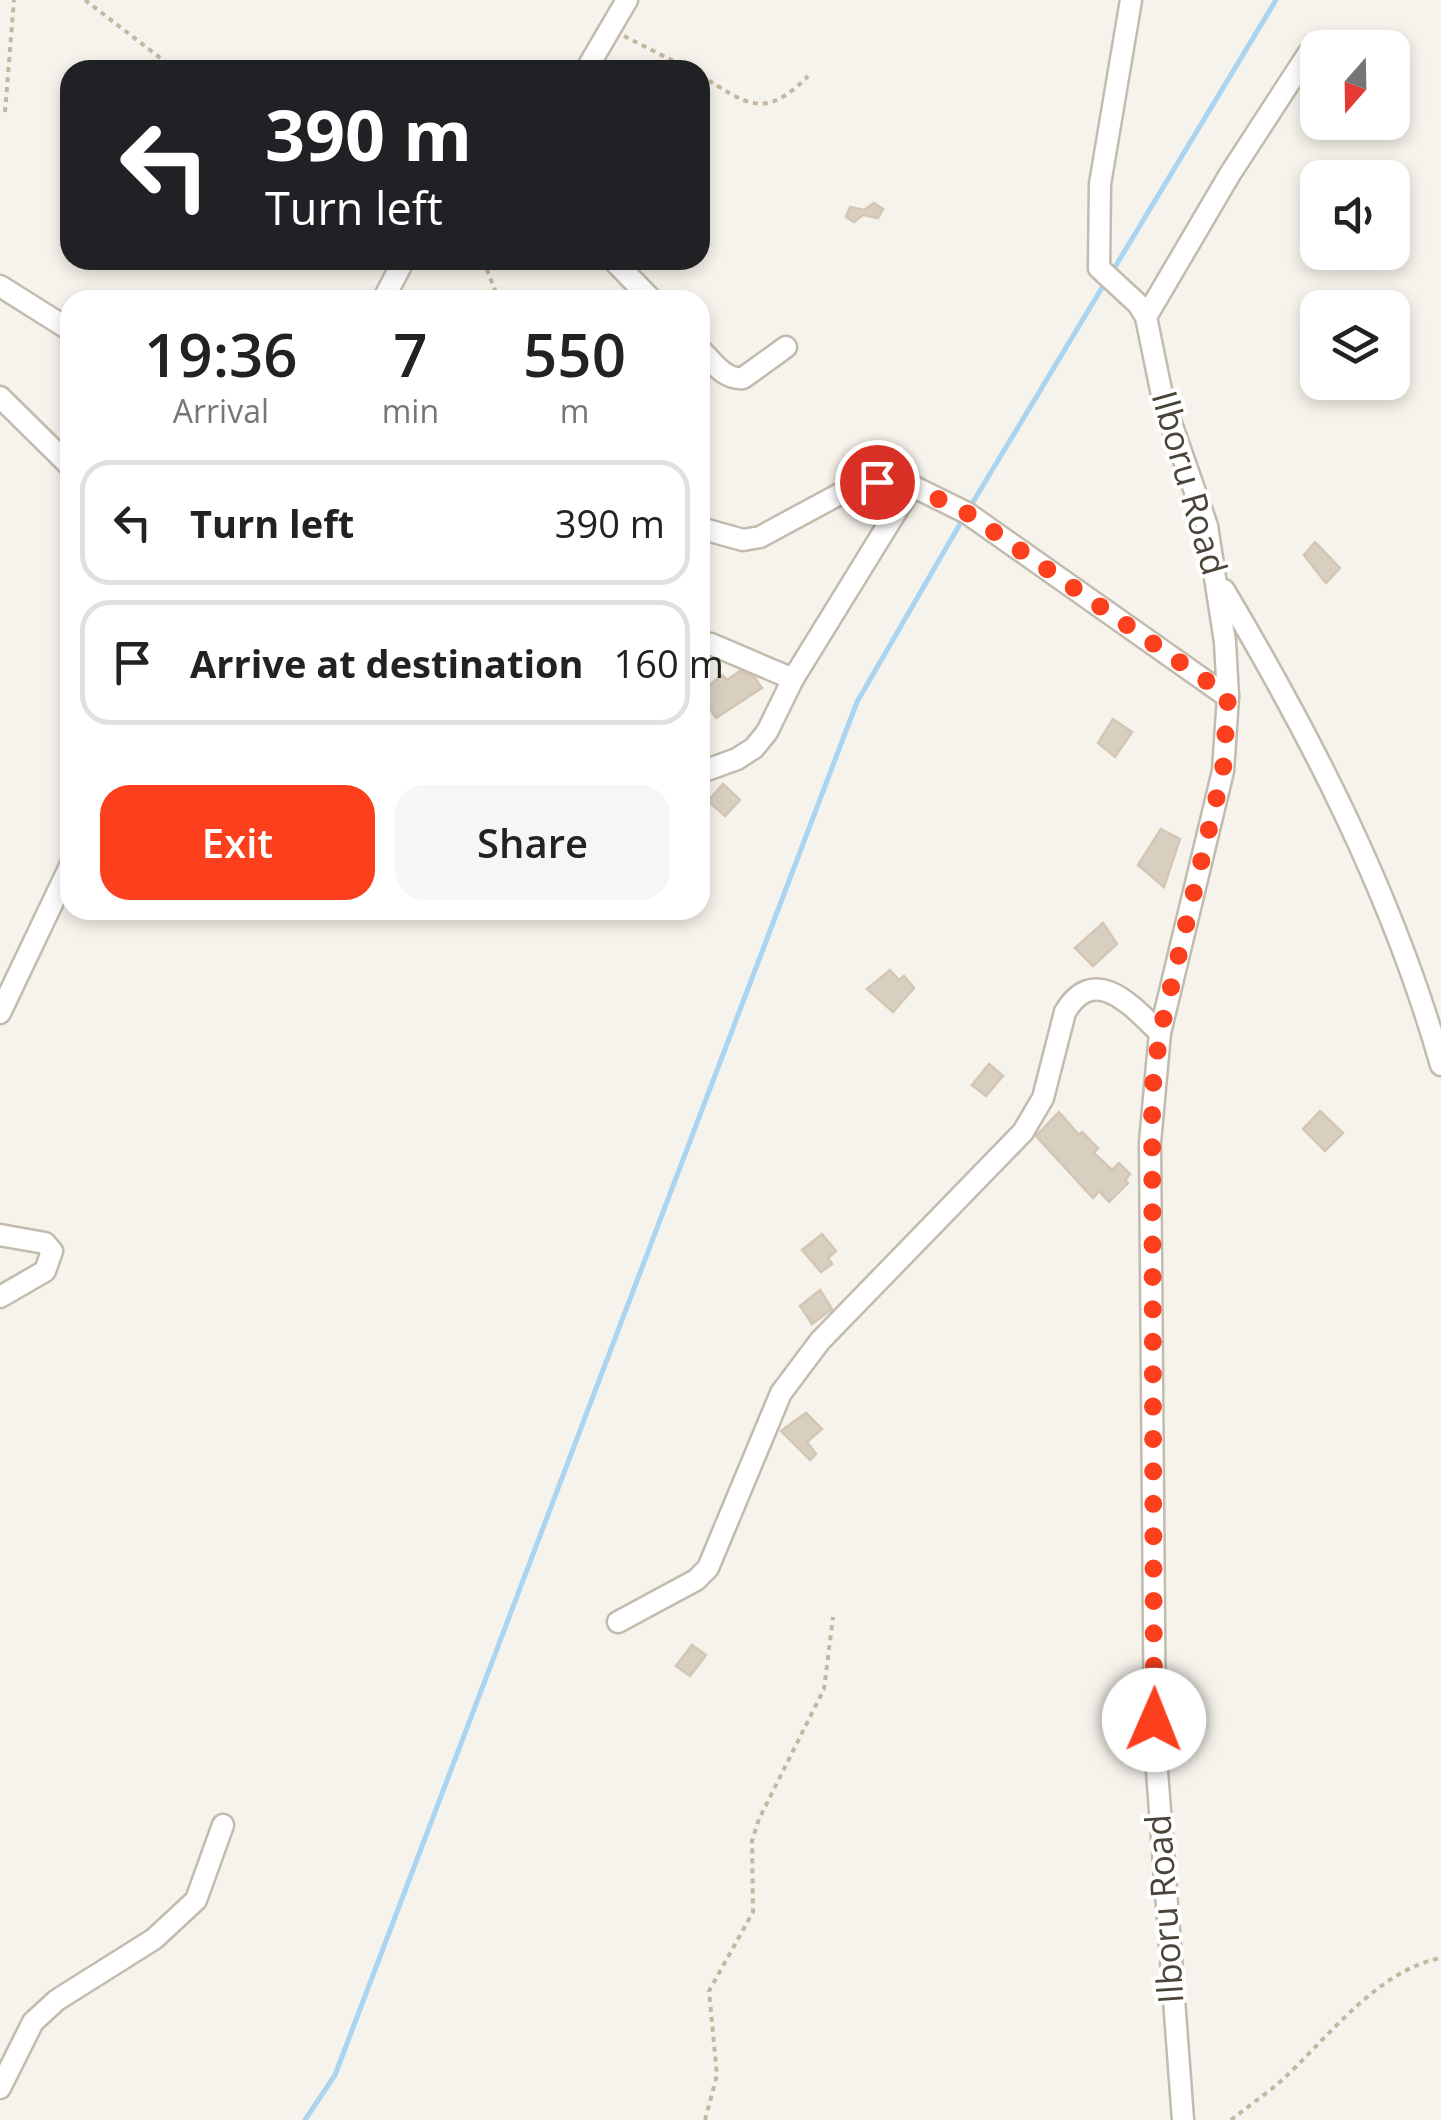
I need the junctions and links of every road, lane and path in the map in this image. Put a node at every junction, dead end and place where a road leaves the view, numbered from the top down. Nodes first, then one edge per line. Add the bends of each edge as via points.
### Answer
1 (14, 0) edge
2 (85, 0) edge
3 (627, 0) edge
4 (1130, 0) edge
5 (610, 30) junction
6 (163, 60) edge
7 (592, 60) edge
8 (673, 60) edge
9 (1300, 66) edge
10 (808, 76) dead end
11 (710, 81) edge
12 (6, 112) dead end
13 (624, 270) edge
14 (0, 286) edge
15 (642, 290) edge
16 (1146, 317) junction
17 (60, 324) edge
18 (786, 347) dead end
19 (710, 359) edge
20 (0, 397) edge
21 (60, 456) edge
22 (912, 486) junction
23 (710, 531) edge
24 (1218, 579) junction
25 (710, 644) edge
26 (792, 680) junction
27 (1228, 696) junction
28 (710, 768) edge
29 (60, 887) edge
30 (0, 1013) edge
31 (1160, 1033) junction
32 (1441, 1065) edge
33 (0, 1235) edge
34 (0, 1297) edge
35 (833, 1617) dead end
36 (618, 1622) dead end
37 (223, 1826) dead end
38 (1441, 1958) edge
39 (0, 2088) edge
40 (705, 2120) edge
41 (1183, 2120) edge
42 (1231, 2120) edge

1 - 12 path
2 - 6 path
3 - 5 street
4 - 16 street via 1104,153 1098,256 1107,279
5 - 7 street
5 - 8 path
9 - 16 street
10 - 11 path via 788,96 754,105
13 - 15 street
14 - 17 street
16 - 24 street, Ilboru Road via 1163,400 1199,494
18 - 19 street via 744,378 727,376
20 - 21 street
22 - 23 street via 877,482 846,490 760,537 743,540
22 - 26 street
22 - 27 street via 967,513
24 - 27 street, Ilboru Road
24 - 32 street via 1385,898
25 - 26 street
26 - 28 street via 754,748
27 - 31 street, Ilboru Road via 1211,832
29 - 30 street
31 - 36 street via 1108,991 1081,993 1072,1002 1042,1098 1023,1132 820,1341 781,1393 708,1568
31 - 41 street, Ilboru Road via 1150,1142 1154,1744
33 - 34 street via 45,1243 52,1251 45,1271
35 - 40 path via 824,1689 752,1841 752,1912 711,1984 717,2074
37 - 39 street via 196,1900 154,1939 33,2022
38 - 42 path via 1415,1966 1348,2014

